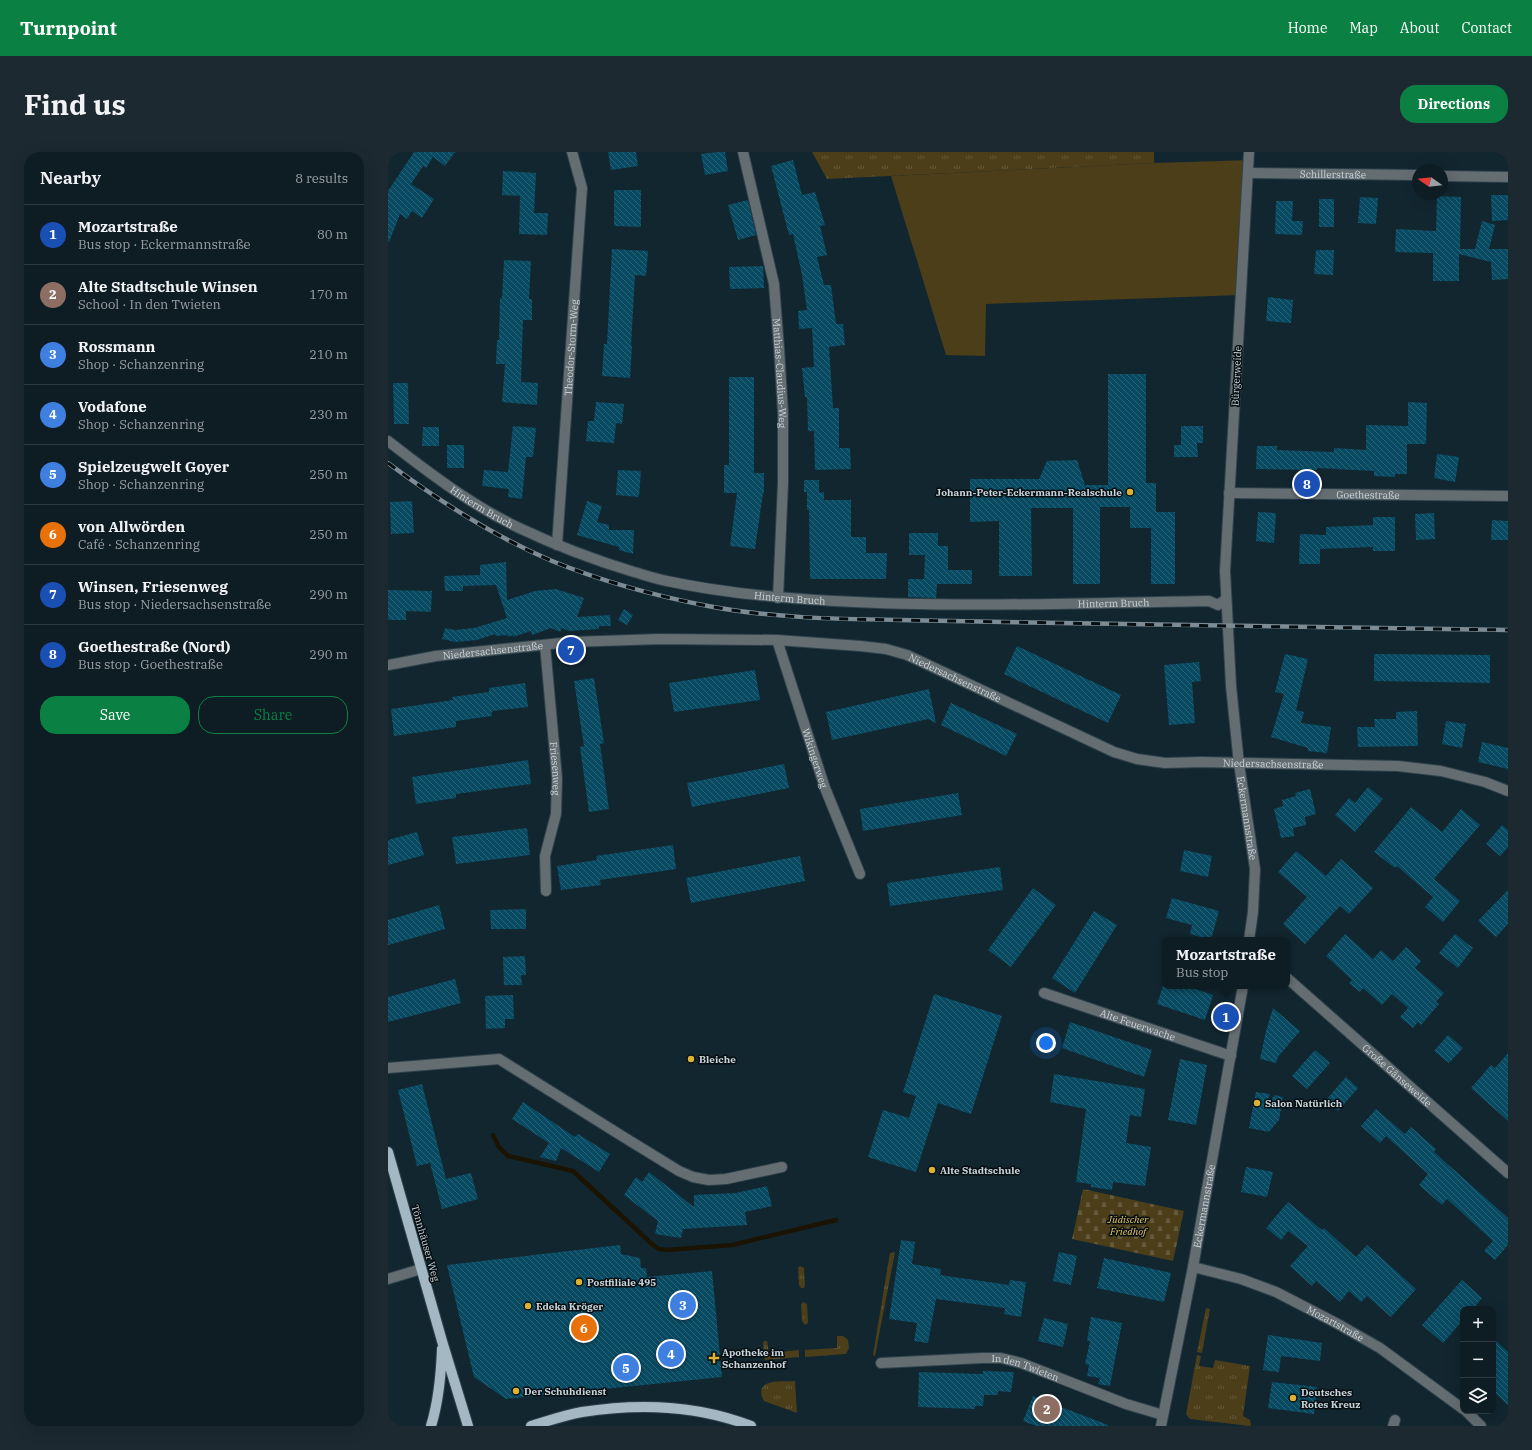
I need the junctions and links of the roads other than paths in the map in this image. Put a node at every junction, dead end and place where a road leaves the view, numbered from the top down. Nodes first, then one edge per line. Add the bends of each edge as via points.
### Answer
1 (572, 152) edge
2 (743, 152) edge
3 (1249, 152) edge
4 (1249, 173) junction
5 (1412, 175) edge
6 (1448, 176) edge
7 (1508, 177) edge
8 (388, 441) edge
9 (1229, 493) junction
10 (1508, 496) edge
11 (557, 545) junction
12 (778, 598) junction
13 (1225, 600) junction
14 (777, 640) junction
15 (545, 645) junction
16 (388, 666) edge
17 (1239, 764) junction
18 (1508, 791) edge
19 (860, 874) dead end
20 (546, 891) dead end
21 (1249, 937) edge
22 (1290, 981) edge
23 (1242, 989) edge
24 (1044, 993) dead end
25 (1231, 1056) junction
26 (388, 1068) edge
27 (388, 1152) edge
28 (782, 1167) dead end
29 (1508, 1173) edge
30 (1193, 1267) junction
31 (421, 1269) junction
32 (388, 1278) edge
33 (442, 1342) junction
34 (881, 1363) dead end
35 (1460, 1406) edge
36 (1469, 1414) edge
37 (1163, 1415) junction
38 (431, 1426) edge
39 (468, 1426) edge
40 (531, 1426) edge
41 (751, 1426) edge
42 (1160, 1426) edge
43 (1481, 1426) edge

1 - 11 street, Theodor-Storm-Weg via 582,188
2 - 12 street, Matthias-Claudius-Weg via 774,284 783,413
3 - 4 street, Bürgerweide
4 - 5 street, Schillerstraße
4 - 9 street, Bürgerweide
6 - 7 street
8 - 11 street, Hinterm Bruch via 442,483 476,505 516,527
9 - 10 street, Goethestraße
9 - 13 street, Bürgerweide
11 - 12 street, Hinterm Bruch via 610,565 665,581 723,592
12 - 13 street, Hinterm Bruch via 933,605 1209,601 1218,605
13 - 17 street, Eckermannstraße
14 - 15 street, Niedersachsenstraße via 660,639
14 - 17 street, Niedersachsenstraße via 860,646 907,655 1114,752 1137,759 1165,763
14 - 19 street, Wikingerweg via 825,788
15 - 16 street, Niedersachsenstraße via 421,658
15 - 20 street, Friesenweg via 557,778 556,814 545,856
17 - 18 street, Niedersachsenstraße via 1398,766 1441,771 1485,782
17 - 21 street, Eckermannstraße via 1255,869
22 - 29 street, Große Gänseweide
23 - 25 street, Eckermannstraße
24 - 25 street, Alte Feuerwache
25 - 30 street, Eckermannstraße
26 - 28 street via 499,1059 679,1171 693,1177 709,1180 726,1179
27 - 31 main road, Tönnhäuser Weg
30 - 35 street, Mozartstraße via 1241,1279 1276,1292 1336,1323 1380,1348
30 - 37 street, Eckermannstraße
31 - 32 street
31 - 33 main road, Tönnhäuser Weg
33 - 38 main road, Tönnhäuser Weg via 441,1387
33 - 39 main road, Tönnhäuser Weg
34 - 37 street, In den Twieten via 1002,1358
36 - 43 street
37 - 42 street, Eckermannstraße
40 - 41 main road via 580,1412 648,1407 709,1413

